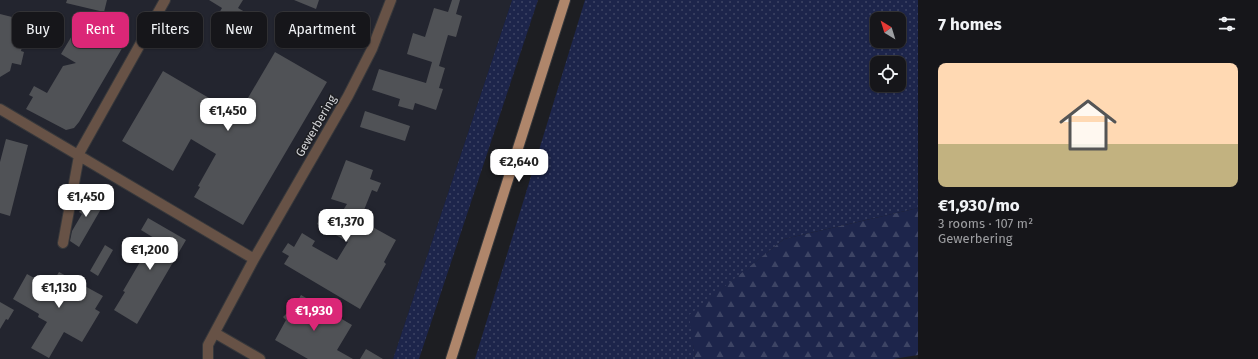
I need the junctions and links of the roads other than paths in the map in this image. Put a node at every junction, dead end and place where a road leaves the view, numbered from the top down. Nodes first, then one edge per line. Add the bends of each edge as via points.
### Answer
1 (166, 0) edge
2 (390, 0) edge
3 (565, 0) edge
4 (0, 109) edge
5 (78, 155) junction
6 (62, 243) dead end
7 (254, 259) junction
8 (214, 333) junction
9 (208, 359) edge
10 (260, 359) edge
11 (451, 359) edge

1 - 5 street
2 - 7 street, Gewerbering via 372,49 348,96
3 - 11 main road
4 - 5 street
5 - 6 street
5 - 7 street
7 - 8 street, Gewerbering
8 - 9 street, Gewerbering via 208,345
8 - 10 street

